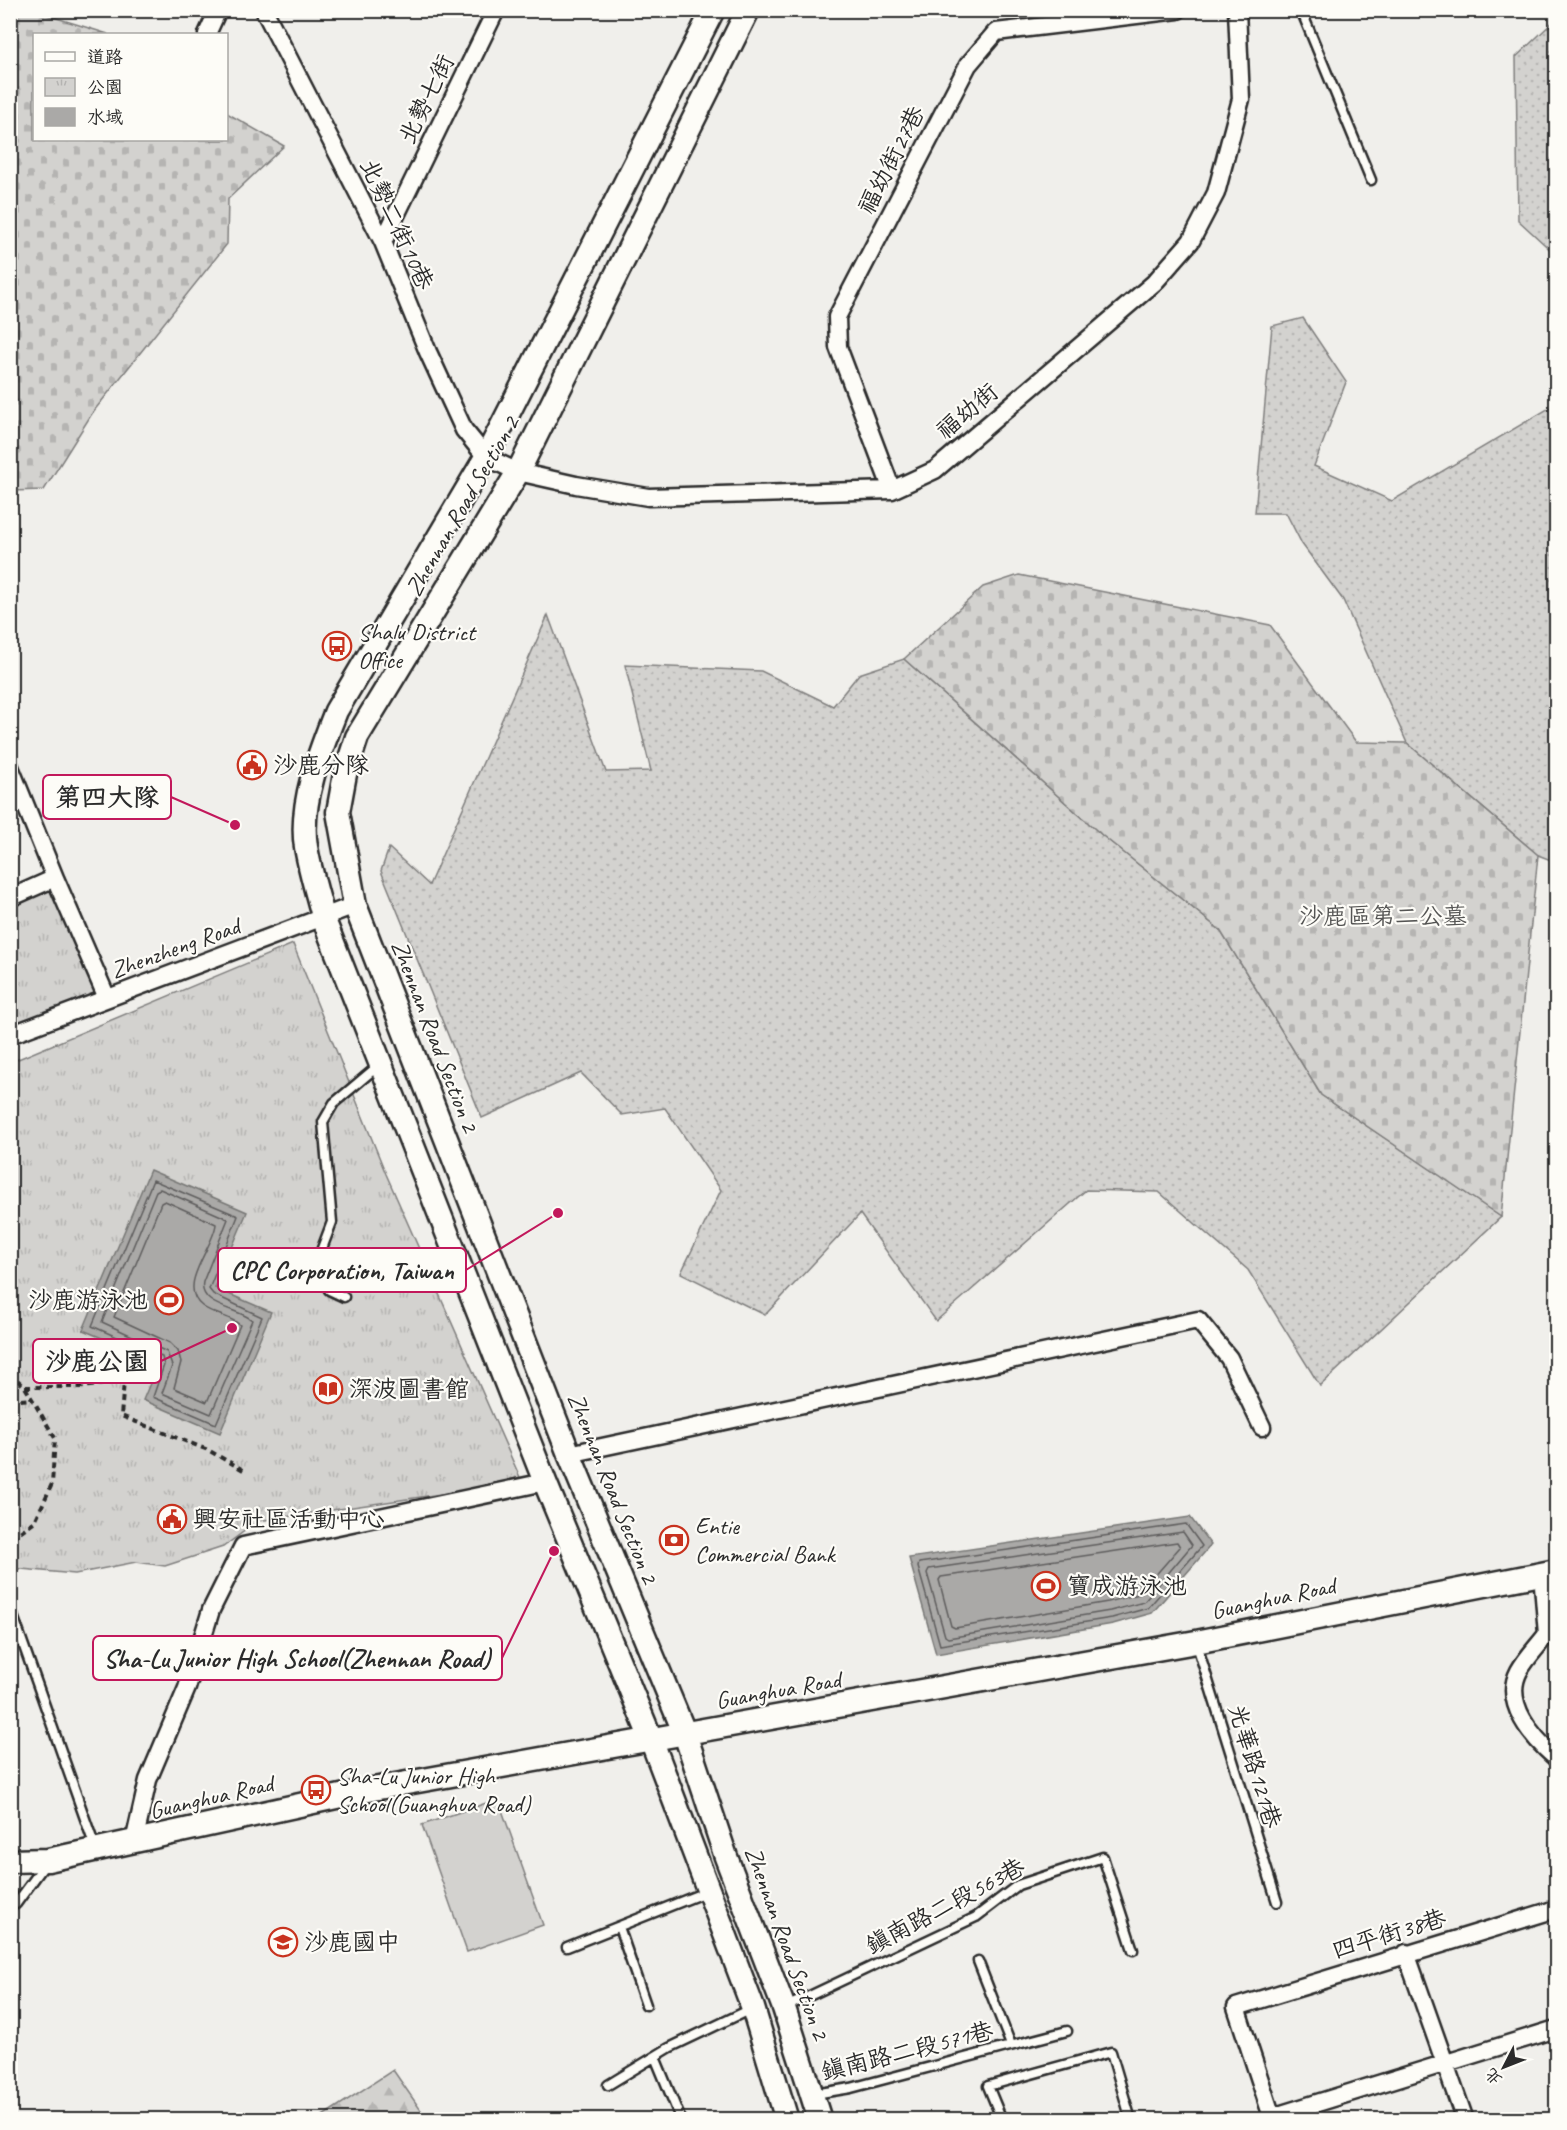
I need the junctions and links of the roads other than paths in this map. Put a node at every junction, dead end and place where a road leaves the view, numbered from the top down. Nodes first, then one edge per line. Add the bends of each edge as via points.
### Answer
1 (218, 10) edge
2 (264, 10) edge
3 (496, 10) edge
4 (713, 10) edge
5 (748, 10) edge
6 (1178, 10) edge
7 (1236, 10) edge
8 (1301, 10) edge
9 (207, 33) edge
10 (1371, 180) dead end
11 (383, 242) junction
12 (486, 458) junction
13 (518, 471) junction
14 (892, 490) junction
15 (10, 768) edge
16 (56, 878) junction
17 (10, 898) edge
18 (355, 905) junction
19 (324, 920) junction
20 (107, 998) junction
21 (10, 1035) edge
22 (381, 1064) junction
23 (344, 1297) dead end
24 (1262, 1427) dead end
25 (569, 1454) junction
26 (545, 1482) junction
27 (1550, 1572) edge
28 (10, 1607) edge
29 (1196, 1642) junction
30 (685, 1734) junction
31 (651, 1739) junction
32 (1557, 1758) edge
33 (134, 1842) junction
34 (96, 1850) junction
35 (48, 1860) junction
36 (10, 1861) edge
37 (709, 1891) junction
38 (1277, 1902) dead end
39 (10, 1905) edge
40 (1557, 1909) edge
41 (619, 1927) junction
42 (567, 1947) dead end
43 (1133, 1950) dead end
44 (1406, 1953) junction
45 (978, 1961) dead end
46 (646, 2005) dead end
47 (753, 2008) junction
48 (784, 2008) junction
49 (1557, 2029) edge
50 (1067, 2031) dead end
51 (1011, 2045) junction
52 (655, 2057) junction
53 (1446, 2062) junction
54 (608, 2085) dead end
55 (812, 2094) junction
56 (1272, 2118) edge
57 (681, 2120) edge
58 (787, 2120) edge
59 (820, 2120) edge
60 (1002, 2120) edge
61 (1131, 2120) edge
62 (1466, 2120) edge

1 - 9 street
2 - 11 street, 北勢二街10巷
3 - 11 street, 北勢七街
4 - 12 street, Zhennan Road Section 2
5 - 13 street, Zhennan Road Section 2
6 - 14 street, 福幼街27巷 via 996,32 968,65 837,316 838,347
7 - 14 street, 福幼街 via 1241,99 1215,193 1191,241 1154,283 935,470
8 - 10 lane
11 - 12 street, 北勢二街10巷 via 464,430
12 - 13 street, 福幼街
12 - 19 street, Zhennan Road Section 2 via 336,711 318,755 308,802 305,845
13 - 14 street, 福幼街 via 648,497
13 - 18 street, Zhennan Road Section 2 via 357,737 338,812
15 - 16 street
16 - 17 street
16 - 20 street
18 - 19 street, Zhenzheng Road
18 - 25 street, Zhennan Road Section 2
19 - 20 street, Zhenzheng Road
19 - 22 street, Zhennan Road Section 2
20 - 21 street, Zhenzheng Road
22 - 23 lane via 334,1103 322,1122 332,1222 318,1259 329,1290
22 - 26 street, Zhennan Road Section 2
24 - 25 street via 1229,1358 1198,1320
25 - 30 street, Zhennan Road Section 2
26 - 31 street, Zhennan Road Section 2
26 - 33 street via 243,1546 211,1610 187,1688 148,1780
27 - 29 street, Guanghua Road
27 - 32 street via 1547,1634 1518,1672 1513,1698 1526,1726
28 - 34 lane
29 - 30 street, Guanghua Road
29 - 38 lane, 光華路121巷
30 - 31 street, Guanghua Road
30 - 48 street, Zhennan Road Section 2 via 726,1857
31 - 33 street, Guanghua Road via 373,1788
31 - 37 street, Zhennan Road Section 2
33 - 34 street, Guanghua Road
34 - 35 street, Guanghua Road
35 - 36 street, Guanghua Road
35 - 39 lane via 16,1904
37 - 41 lane
37 - 47 street, Zhennan Road Section 2
40 - 44 street, 四平街38巷
41 - 42 lane
41 - 46 lane
43 - 48 lane, 鎮南路二段563巷 via 1102,1857 1017,1885 976,1917
44 - 53 street
44 - 56 street, 四平街38巷 via 1236,2007
45 - 51 lane, 鎮南路二段571巷
47 - 52 lane
47 - 58 street, Zhennan Road Section 2
48 - 55 street, Zhennan Road Section 2
49 - 53 street
50 - 51 lane, 鎮南路二段571巷
51 - 55 lane, 鎮南路二段571巷 via 850,2088
52 - 54 lane
52 - 57 lane
53 - 56 street
53 - 62 street
55 - 59 street, Zhennan Road Section 2
60 - 61 lane via 988,2086 1111,2052

